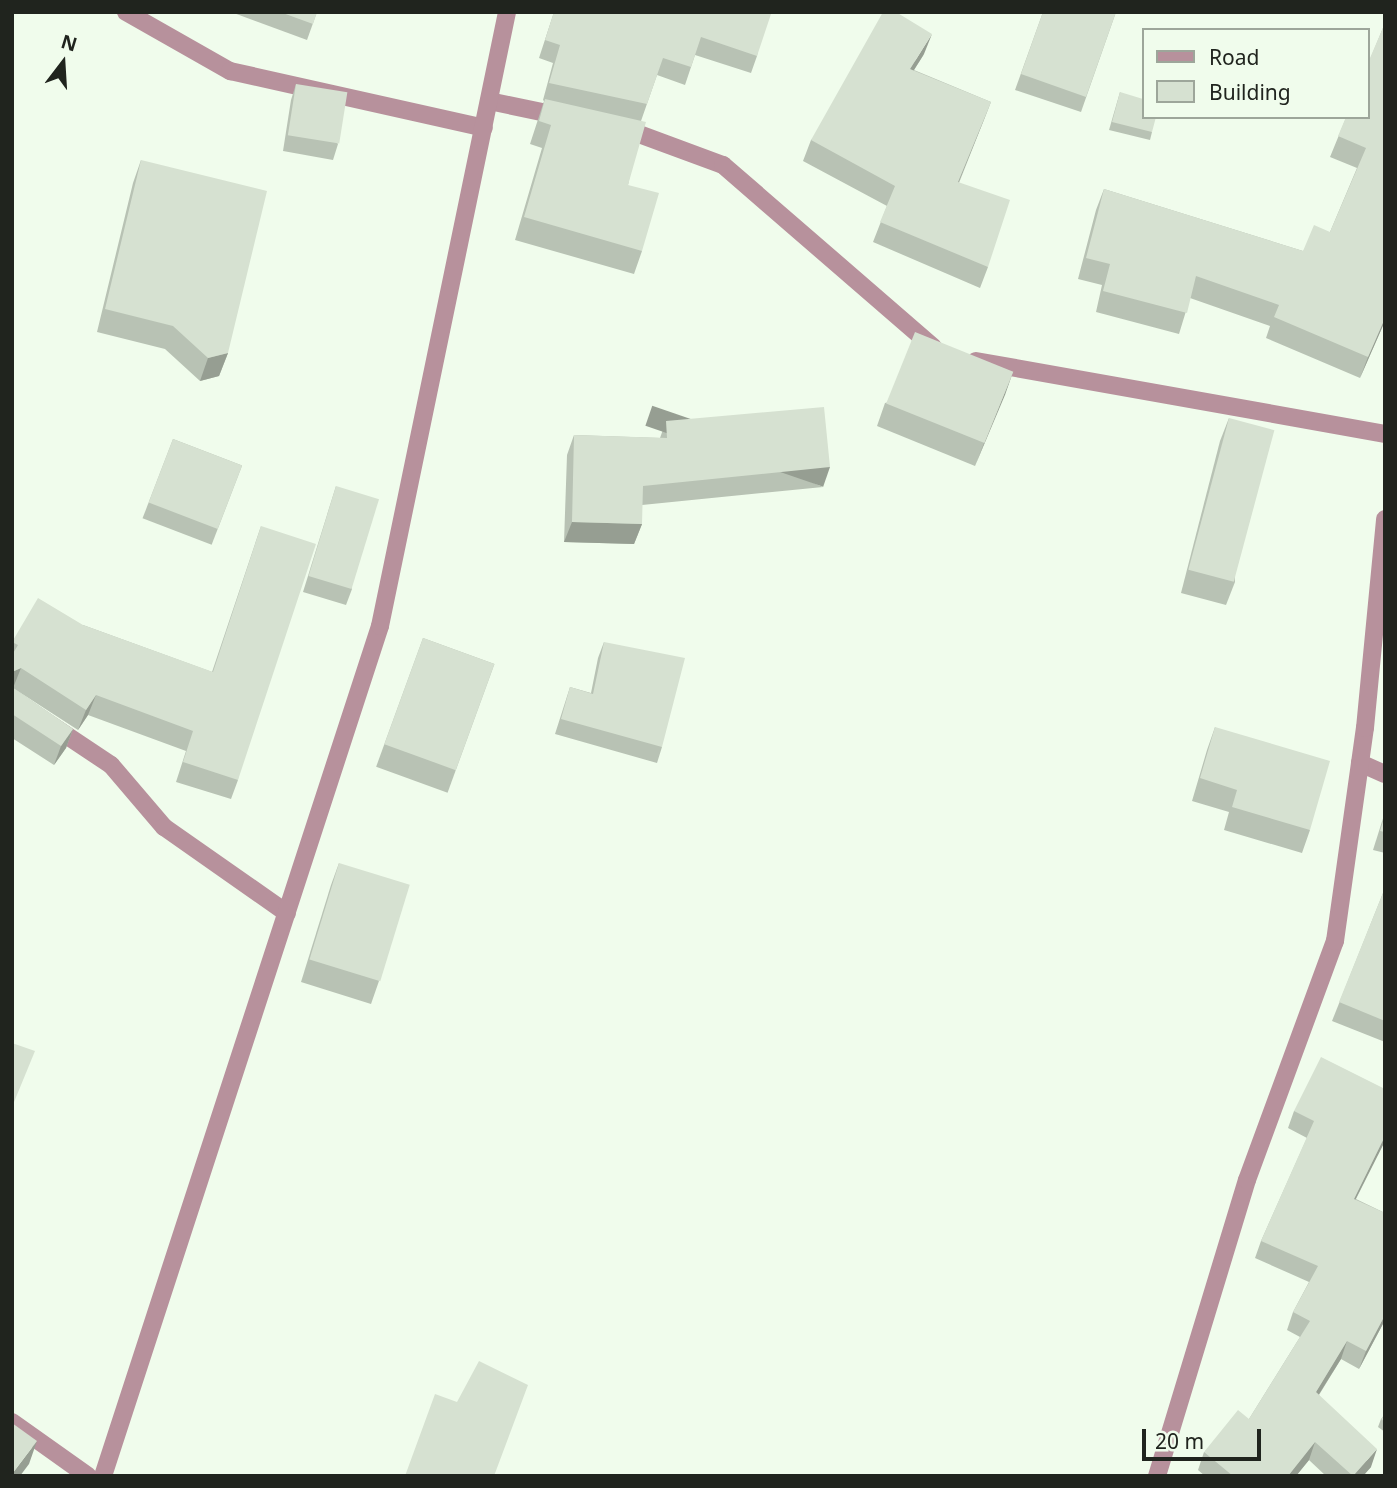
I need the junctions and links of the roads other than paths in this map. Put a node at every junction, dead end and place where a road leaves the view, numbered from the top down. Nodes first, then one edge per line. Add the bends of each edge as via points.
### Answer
1 (126, 12) edge
2 (507, 12) edge
3 (489, 101) junction
4 (578, 119) edge
5 (603, 124) edge
6 (484, 128) junction
7 (1385, 434) edge
8 (1385, 519) edge
9 (12, 699) edge
10 (1360, 763) junction
11 (1385, 774) edge
12 (287, 913) junction
13 (12, 1422) edge
14 (88, 1476) edge
15 (103, 1476) edge
16 (1157, 1476) edge

1 - 6 street via 230,71
2 - 3 street
3 - 4 street
3 - 6 street
5 - 7 street via 723,165 954,358
6 - 12 street via 380,626
8 - 10 street
9 - 12 street via 111,765 164,827
10 - 11 street
10 - 16 street via 1335,941 1247,1180
12 - 15 street
13 - 14 street

